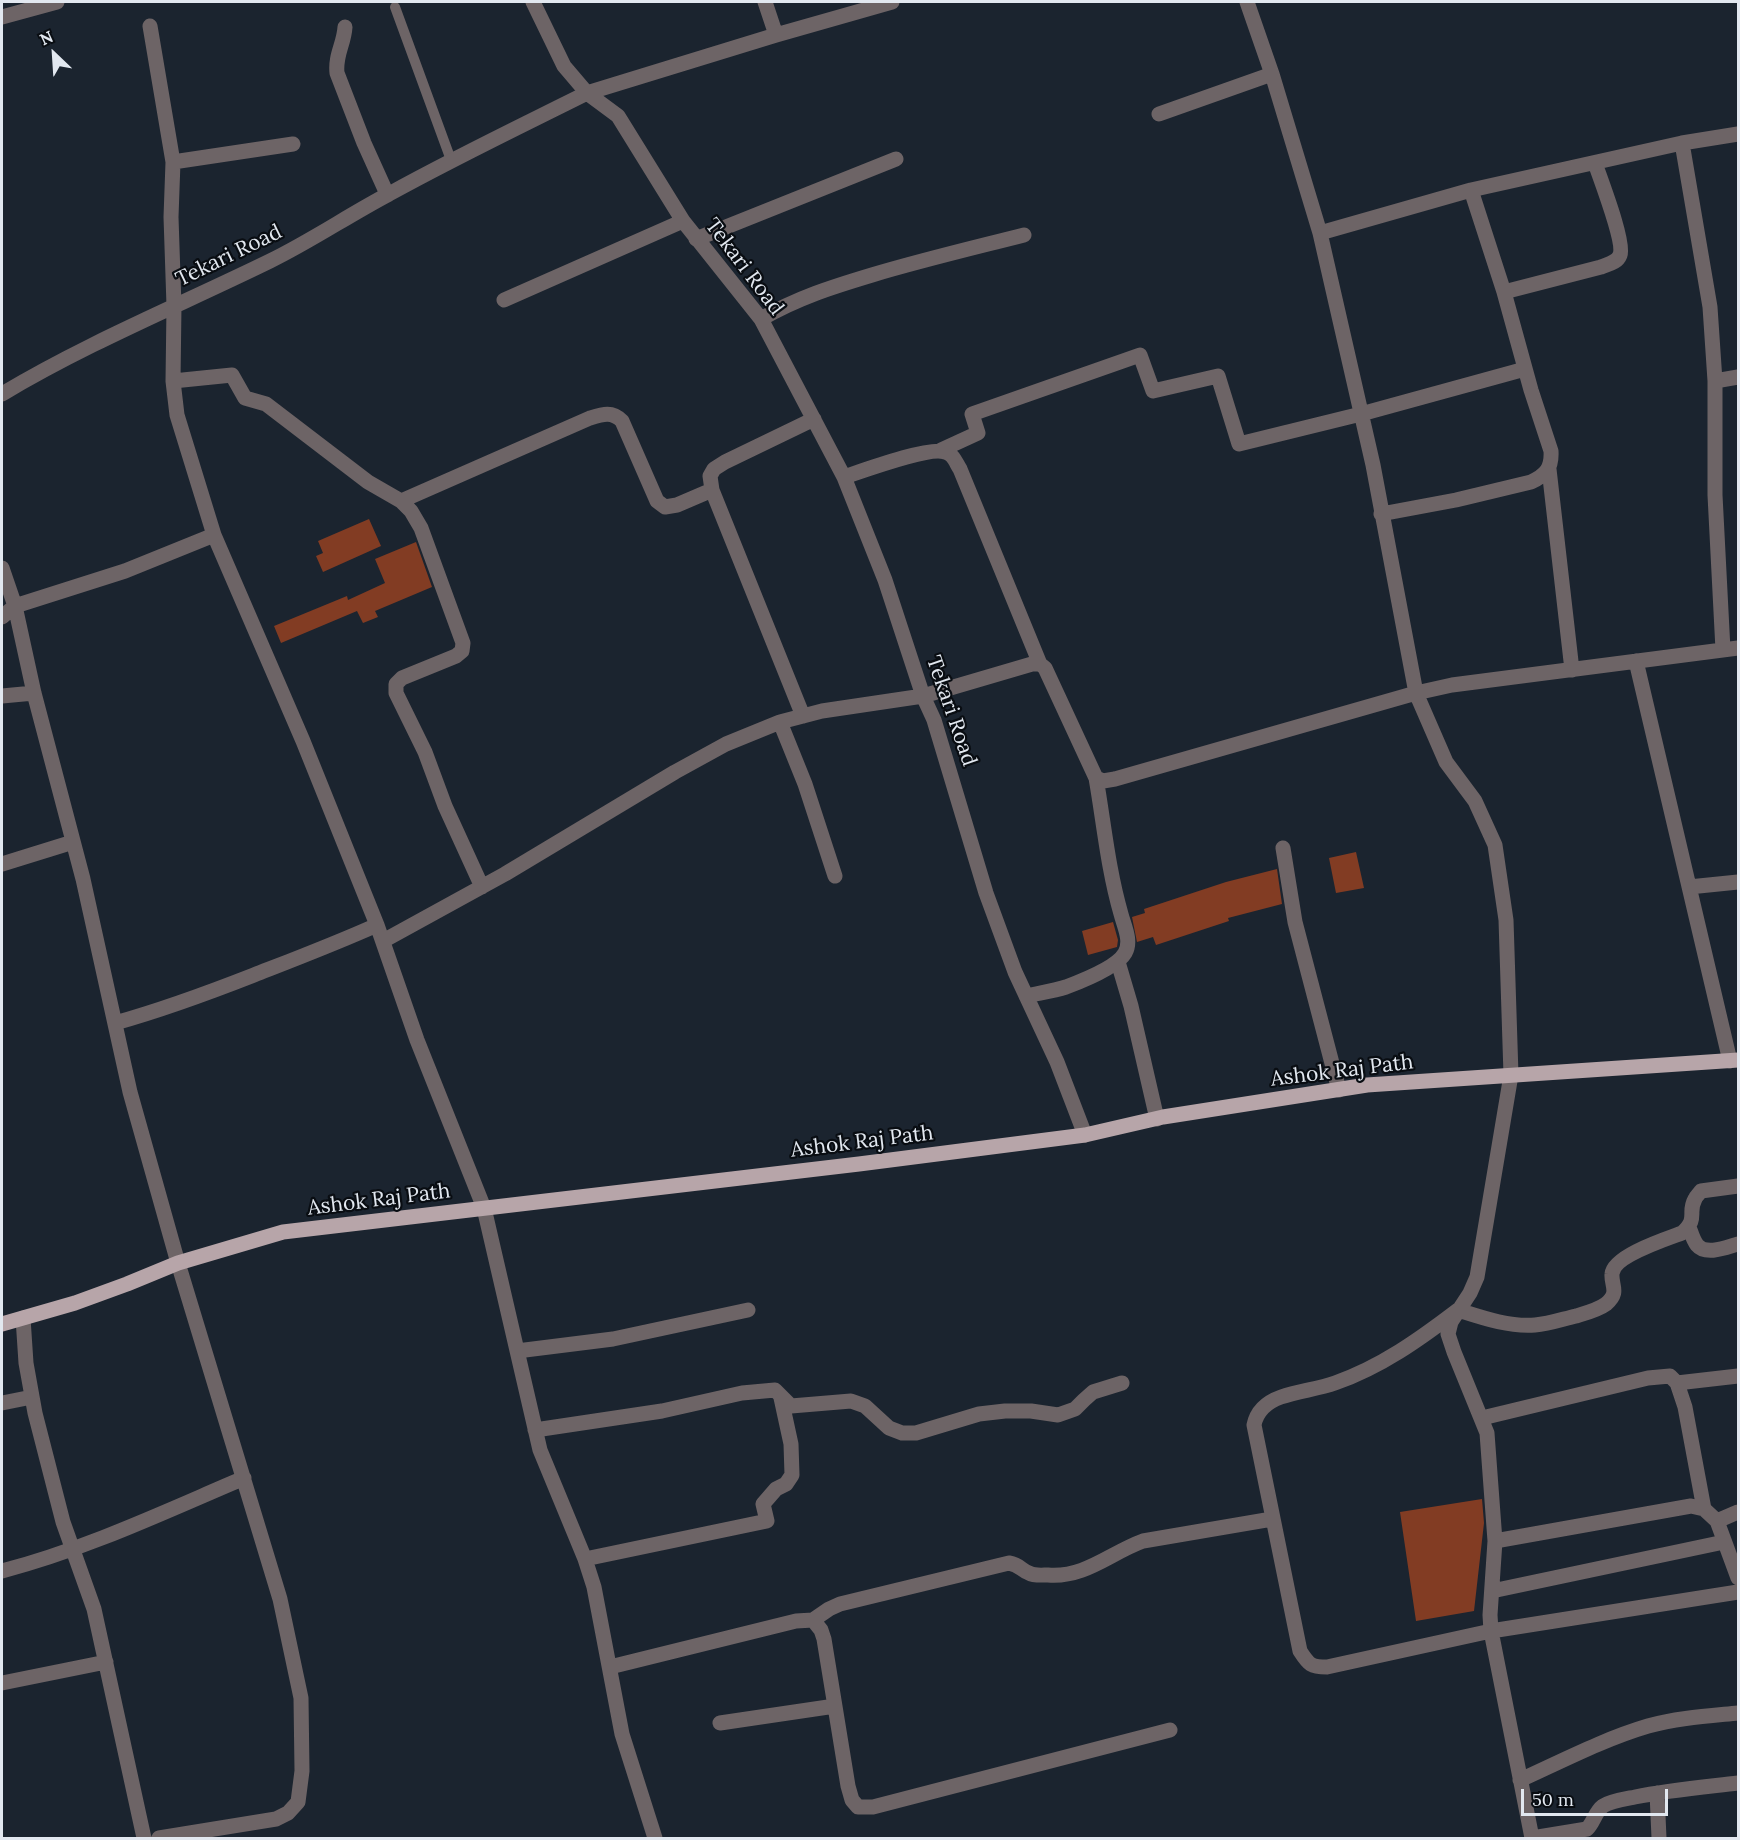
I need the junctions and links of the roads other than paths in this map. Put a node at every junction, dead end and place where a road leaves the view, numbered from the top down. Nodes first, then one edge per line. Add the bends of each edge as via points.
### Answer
1 (57, 2) edge
2 (532, 2) edge
3 (765, 2) edge
4 (892, 2) edge
5 (1247, 2) edge
6 (395, 7) dead end
7 (2, 17) edge
8 (150, 26) dead end
9 (345, 27) dead end
10 (776, 35) junction
11 (1272, 74) junction
12 (587, 93) junction
13 (1159, 114) dead end
14 (1738, 134) edge
15 (1682, 143) junction
16 (293, 144) dead end
17 (896, 159) dead end
18 (451, 160) junction
19 (173, 162) junction
20 (1595, 163) junction
21 (1471, 190) junction
22 (387, 194) junction
23 (683, 221) junction
24 (1320, 233) junction
25 (1024, 236) dead end
26 (696, 238) junction
27 (1504, 292) junction
28 (504, 300) dead end
29 (174, 306) junction
30 (761, 319) junction
31 (1525, 369) junction
32 (1738, 377) edge
33 (173, 381) junction
34 (1715, 381) junction
35 (2, 394) edge
36 (1361, 414) junction
37 (814, 418) junction
38 (941, 450) junction
39 (1549, 469) junction
40 (844, 477) junction
41 (712, 490) junction
42 (401, 501) junction
43 (1381, 514) junction
44 (214, 535) junction
45 (2, 568) edge
46 (15, 606) junction
47 (2, 617) edge
48 (1731, 649) edge
49 (1636, 662) junction
50 (1040, 664) junction
51 (1572, 670) junction
52 (34, 693) junction
53 (1416, 693) junction
54 (2, 696) edge
55 (923, 696) junction
56 (803, 716) junction
57 (780, 722) junction
58 (1096, 778) junction
59 (73, 842) junction
60 (1283, 848) dead end
61 (2, 864) edge
62 (835, 876) dead end
63 (1738, 882) edge
64 (482, 887) junction
65 (1689, 887) junction
66 (377, 925) junction
67 (383, 940) junction
68 (1118, 962) junction
69 (1026, 996) junction
70 (115, 1023) junction
71 (1734, 1060) edge
72 (1511, 1075) junction
73 (1339, 1090) junction
74 (1158, 1119) junction
75 (1085, 1135) junction
76 (1738, 1186) edge
77 (484, 1208) junction
78 (1689, 1227) junction
79 (1738, 1244) edge
80 (178, 1263) junction
81 (748, 1310) dead end
82 (1458, 1310) junction
83 (24, 1318) junction
84 (2, 1324) edge
85 (517, 1351) junction
86 (1738, 1376) edge
87 (1122, 1383) dead end
88 (1677, 1383) junction
89 (32, 1397) junction
90 (781, 1398) junction
91 (2, 1403) edge
92 (1482, 1418) junction
93 (536, 1430) junction
94 (244, 1478) junction
95 (1704, 1509) junction
96 (1738, 1512) edge
97 (1272, 1519) junction
98 (1717, 1521) junction
99 (1495, 1541) junction
100 (1724, 1542) junction
101 (72, 1550) junction
102 (585, 1559) junction
103 (2, 1571) edge
104 (1738, 1578) edge
105 (1492, 1591) junction
106 (1738, 1592) edge
107 (813, 1620) junction
108 (1491, 1631) junction
109 (106, 1662) junction
110 (610, 1667) junction
111 (2, 1683) edge
112 (834, 1706) junction
113 (1738, 1713) edge
114 (720, 1723) dead end
115 (1170, 1730) dead end
116 (1520, 1780) junction
117 (1738, 1783) edge
118 (1657, 1793) junction
119 (1532, 1838) edge
120 (144, 1839) edge
121 (159, 1839) edge
122 (655, 1839) edge
123 (1659, 1839) edge

1 - 7 street
2 - 12 street via 564,66
3 - 10 street
4 - 10 street
5 - 11 street
6 - 18 lane
8 - 19 street
9 - 22 street via 337,73
10 - 12 street
11 - 13 street
11 - 24 street
12 - 18 street, Tekari Road
12 - 23 street, Tekari Road via 618,116
14 - 15 street
15 - 20 street
15 - 34 street via 1710,307
16 - 19 street
17 - 26 street
18 - 22 street, Tekari Road
19 - 29 street
20 - 21 street
20 - 27 street via 1622,246 1620,256 1600,267
21 - 24 street
21 - 27 street
22 - 29 street, Tekari Road via 273,260
23 - 26 street, Tekari Road
23 - 28 street
24 - 36 street
25 - 30 street via 915,262 826,289 786,304
26 - 30 street, Tekari Road
27 - 31 street
29 - 33 street
29 - 35 street, Tekari Road via 38,372
30 - 37 street, Tekari Road
31 - 36 street
31 - 39 street via 1551,451
32 - 34 street
33 - 42 street via 232,375 245,398 266,404 368,482
33 - 44 street via 177,415
34 - 48 street via 1715,495
36 - 38 street via 1239,444 1218,376 1153,391 1140,355 972,414 978,433
36 - 43 street
37 - 40 street, Tekari Road
37 - 41 street via 714,469 710,476
38 - 40 street
38 - 50 street via 951,454 960,469
39 - 43 street via 1531,482
39 - 51 street
40 - 55 street, Tekari Road via 885,580
41 - 42 street via 665,507 657,501 622,421 609,414 590,418
41 - 56 street
42 - 64 street via 421,528 463,643 456,656 402,678 396,684 396,693
43 - 53 street
44 - 46 street via 125,571
44 - 66 street
45 - 46 street
46 - 47 street
46 - 52 street
48 - 49 street
49 - 51 street
49 - 65 street
50 - 55 street
50 - 58 street via 1050,677
51 - 53 street
52 - 54 street
52 - 59 street
53 - 58 street via 1115,779
53 - 72 street via 1446,762 1475,801 1495,845 1506,920
55 - 56 street
55 - 69 street, Tekari Road via 934,720 986,893
56 - 57 street
57 - 62 street
57 - 64 street via 726,744
58 - 68 street via 1107,858 1128,944
59 - 61 street
59 - 70 street
60 - 73 street via 1295,922
63 - 65 street
64 - 67 street
65 - 71 street
66 - 67 street
66 - 70 street via 205,994
67 - 77 street via 417,1040
68 - 69 street via 1065,987
68 - 74 street
69 - 75 street, Tekari Road
70 - 80 street via 130,1092
71 - 72 main road, Ashok Raj Path
72 - 73 main road, Ashok Raj Path
72 - 82 street via 1477,1277
73 - 74 main road, Ashok Raj Path
74 - 75 main road, Ashok Raj Path
75 - 77 main road, Ashok Raj Path
76 - 78 street via 1701,1191 1693,1201
77 - 80 main road, Ashok Raj Path via 283,1232
77 - 85 street
78 - 79 street via 1703,1250
78 - 82 street via 1625,1257 1612,1274 1613,1296 1598,1308 1533,1325 1500,1323
80 - 83 main road, Ashok Raj Path via 75,1303
80 - 94 street
81 - 85 street via 613,1338
82 - 92 street via 1449,1334
82 - 97 street via 1372,1367 1335,1383 1280,1397 1256,1414 1254,1425
83 - 84 main road, Ashok Raj Path
83 - 89 street
85 - 93 street
86 - 88 street
87 - 90 street via 1094,1392 1076,1410 1058,1415 1031,1411 979,1414 916,1433 890,1428 865,1406 851,1401 791,1406
88 - 92 street via 1670,1376 1660,1375
88 - 95 street
89 - 91 street
89 - 101 street
90 - 93 street via 775,1390 751,1392 662,1411
90 - 102 street via 792,1475 763,1504 767,1521
92 - 99 street via 1487,1433
93 - 102 street via 540,1450
94 - 101 street
94 - 121 street via 280,1599 301,1698 302,1771 298,1802 276,1819
95 - 98 street
95 - 99 street via 1691,1506
96 - 98 street
97 - 107 street via 1143,1541 1076,1573 1029,1573 1009,1563 840,1604
97 - 108 street via 1300,1651 1308,1663 1327,1667
98 - 100 street
99 - 105 street
100 - 104 street
100 - 105 street
101 - 103 street
101 - 109 street via 94,1609
102 - 110 street
105 - 108 street
106 - 108 street
107 - 110 street
107 - 112 street via 824,1640
108 - 116 street
109 - 111 street
109 - 120 street
110 - 122 street via 622,1734
112 - 114 street
112 - 115 street via 848,1786 858,1807 873,1807
113 - 116 street via 1650,1725
116 - 119 street
117 - 118 street
118 - 119 street via 1603,1806 1587,1829
118 - 123 street

